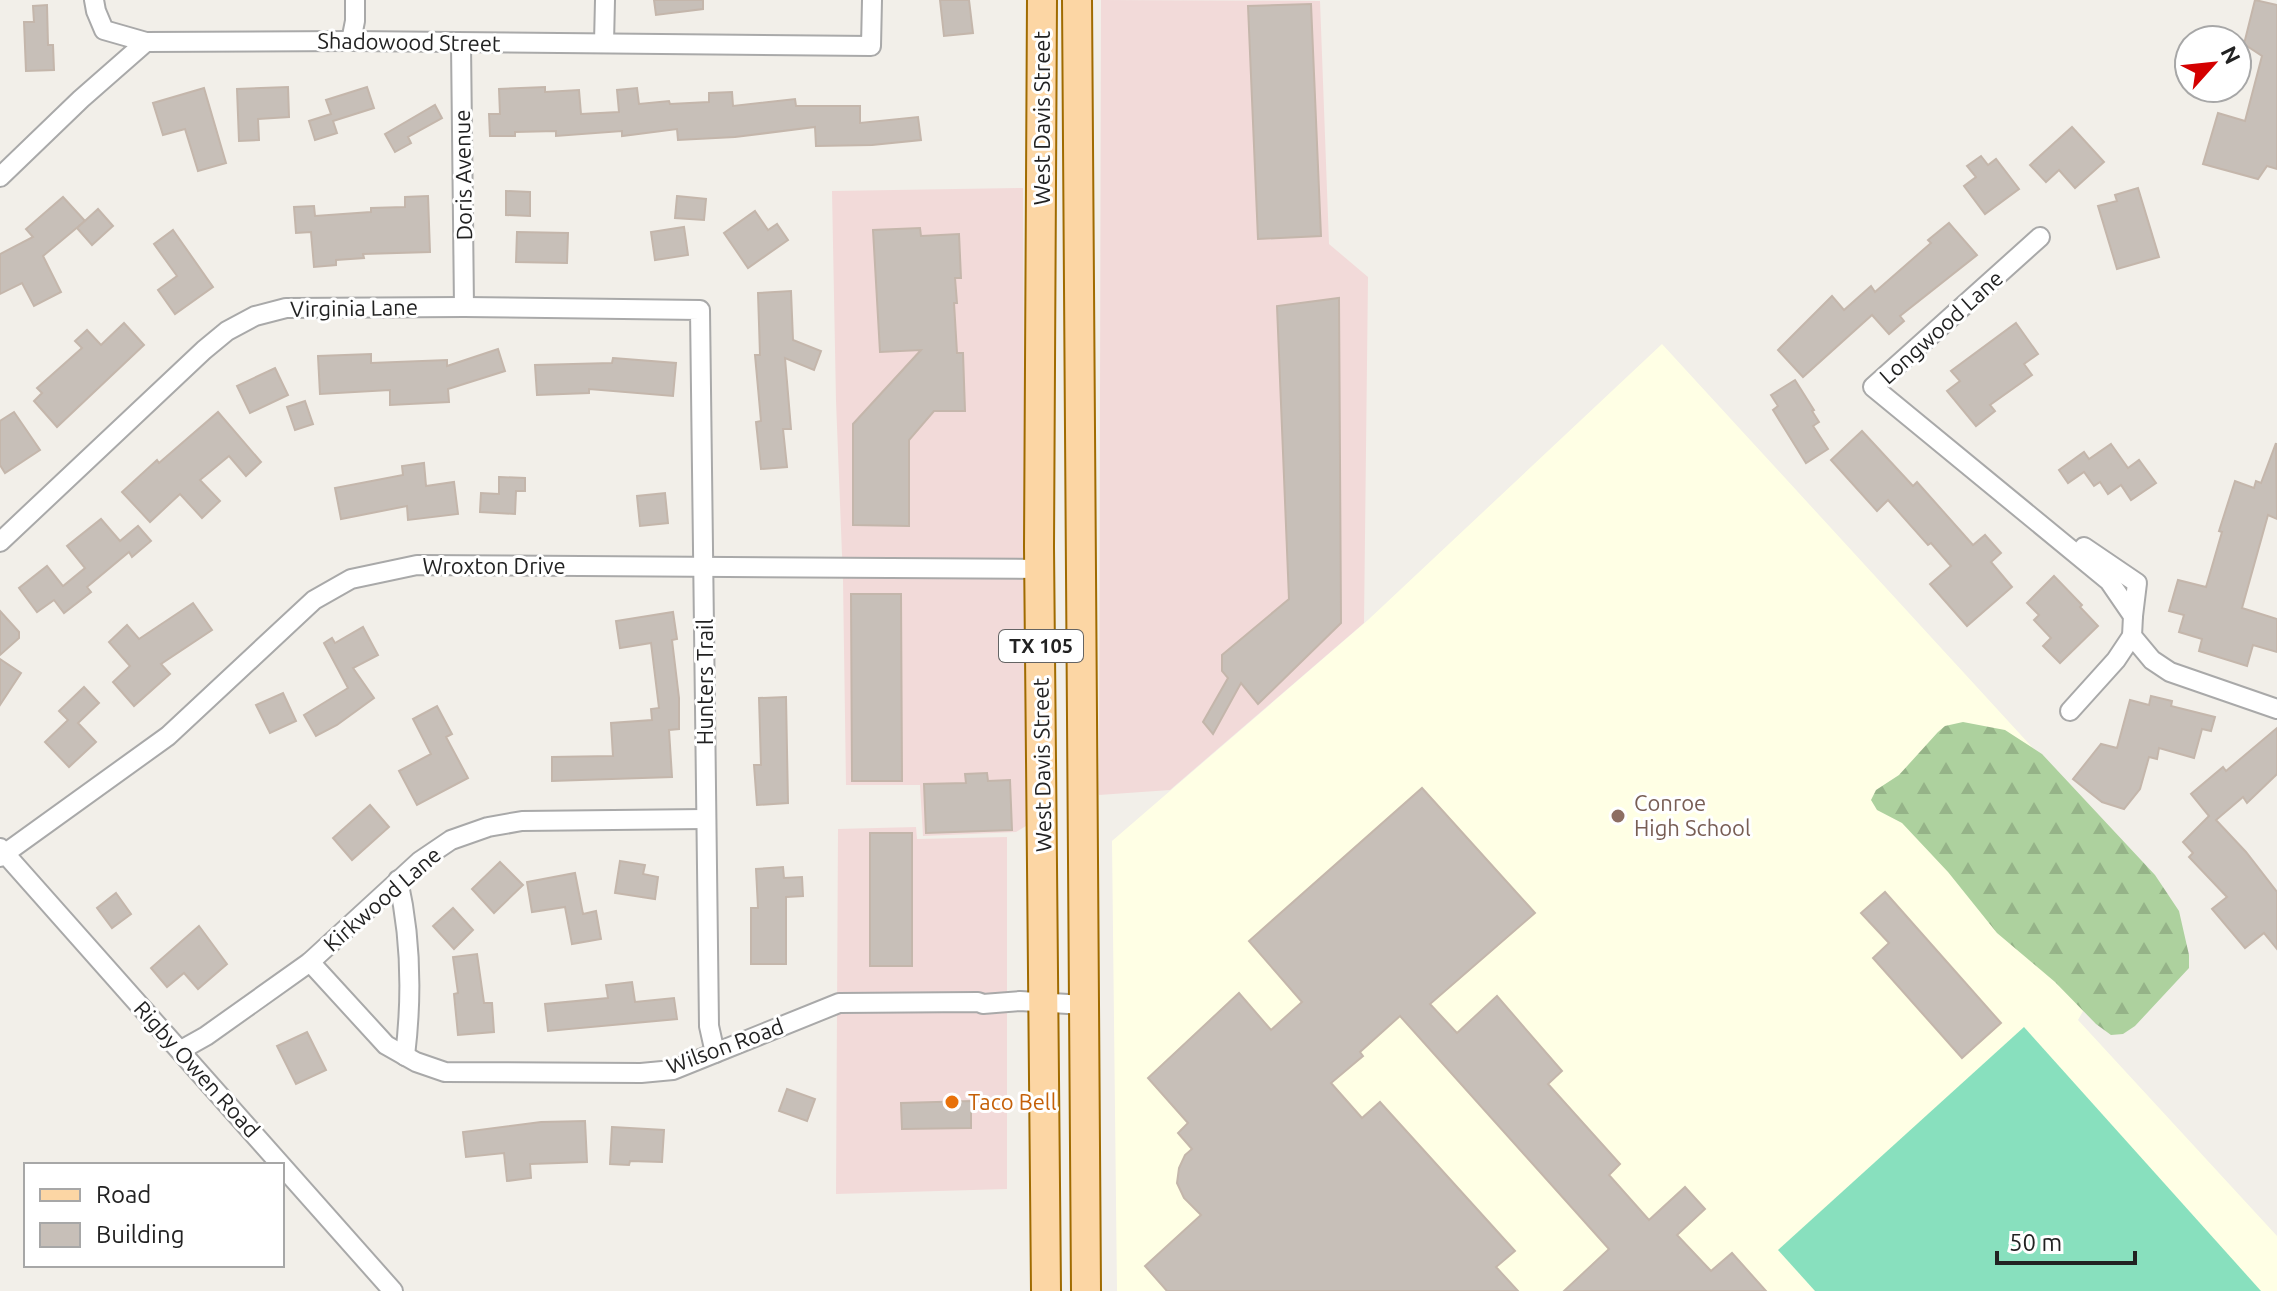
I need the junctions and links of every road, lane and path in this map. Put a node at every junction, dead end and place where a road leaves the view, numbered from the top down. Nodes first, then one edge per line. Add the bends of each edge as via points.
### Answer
1 (94, 0) edge
2 (355, 0) edge
3 (605, 0) edge
4 (872, 0) edge
5 (1042, 0) edge
6 (1077, 0) edge
7 (351, 41) junction
8 (146, 42) junction
9 (604, 43) junction
10 (461, 44) junction
11 (1042, 68) junction
12 (0, 177) edge
13 (2040, 237) dead end
14 (1079, 260) junction
15 (464, 307) junction
16 (700, 310) joint
17 (1040, 440) junction
18 (0, 542) edge
19 (704, 568) junction
20 (1040, 569) junction
21 (2132, 636) junction
22 (1081, 695) junction
23 (2277, 709) edge
24 (2070, 711) dead end
25 (705, 819) junction
26 (2, 853) edge
27 (398, 880) junction
28 (310, 962) junction
29 (1044, 1003) junction
30 (1084, 1005) junction
31 (181, 1050) junction
32 (715, 1053) junction
33 (405, 1056) junction
34 (280, 1163) edge
35 (284, 1167) edge
36 (393, 1291) edge
37 (1046, 1291) edge
38 (1086, 1291) edge

1 - 8 street, Shadowood Street via 104,30
2 - 7 street
3 - 9 street
4 - 9 street, Shadowood Street via 871,46
5 - 11 main road, West Davis Street / TX 105
6 - 14 main road, West Davis Street / TX 105
7 - 8 street, Shadowood Street
7 - 10 street, Shadowood Street
8 - 12 street
9 - 10 street, Shadowood Street
10 - 15 street, Doris Avenue
11 - 14 main road via 1055,99 1058,242 1065,254
11 - 17 main road, West Davis Street / TX 105
13 - 21 street, Longwood Lane via 1873,387 2109,581 2133,616
14 - 22 main road, West Davis Street / TX 105
15 - 16 street, Virginia Lane
15 - 18 street, Virginia Lane via 286,308 255,316 204,350
16 - 19 street, Hunters Trail
17 - 20 main road, West Davis Street / TX 105
17 - 22 main road via 1057,449 1066,468 1068,663
19 - 20 street, Wroxton Drive
19 - 25 street, Hunters Trail
19 - 26 street, Wroxton Drive via 417,565 351,579 314,600 168,736
20 - 29 main road, West Davis Street / TX 105
21 - 23 street via 2170,672
21 - 24 street
22 - 30 main road, West Davis Street / TX 105
25 - 27 street, Kirkwood Lane via 522,821 488,827 451,840
25 - 32 street, Hunters Trail via 709,1026
26 - 31 street, Rigby Owen Road
27 - 28 street, Kirkwood Lane
27 - 33 street via 405,907 411,1013
28 - 31 street, Kirkwood Lane
28 - 33 street, Wilson Road via 386,1045
29 - 30 street, Wilson Road
29 - 32 street, Wilson Road via 839,1003
29 - 37 main road, West Davis Street / TX 105
30 - 38 main road, West Davis Street / TX 105
31 - 34 street, Rigby Owen Road
32 - 33 street, Wilson Road via 673,1070 641,1073 445,1072
35 - 36 street, Rigby Owen Road

